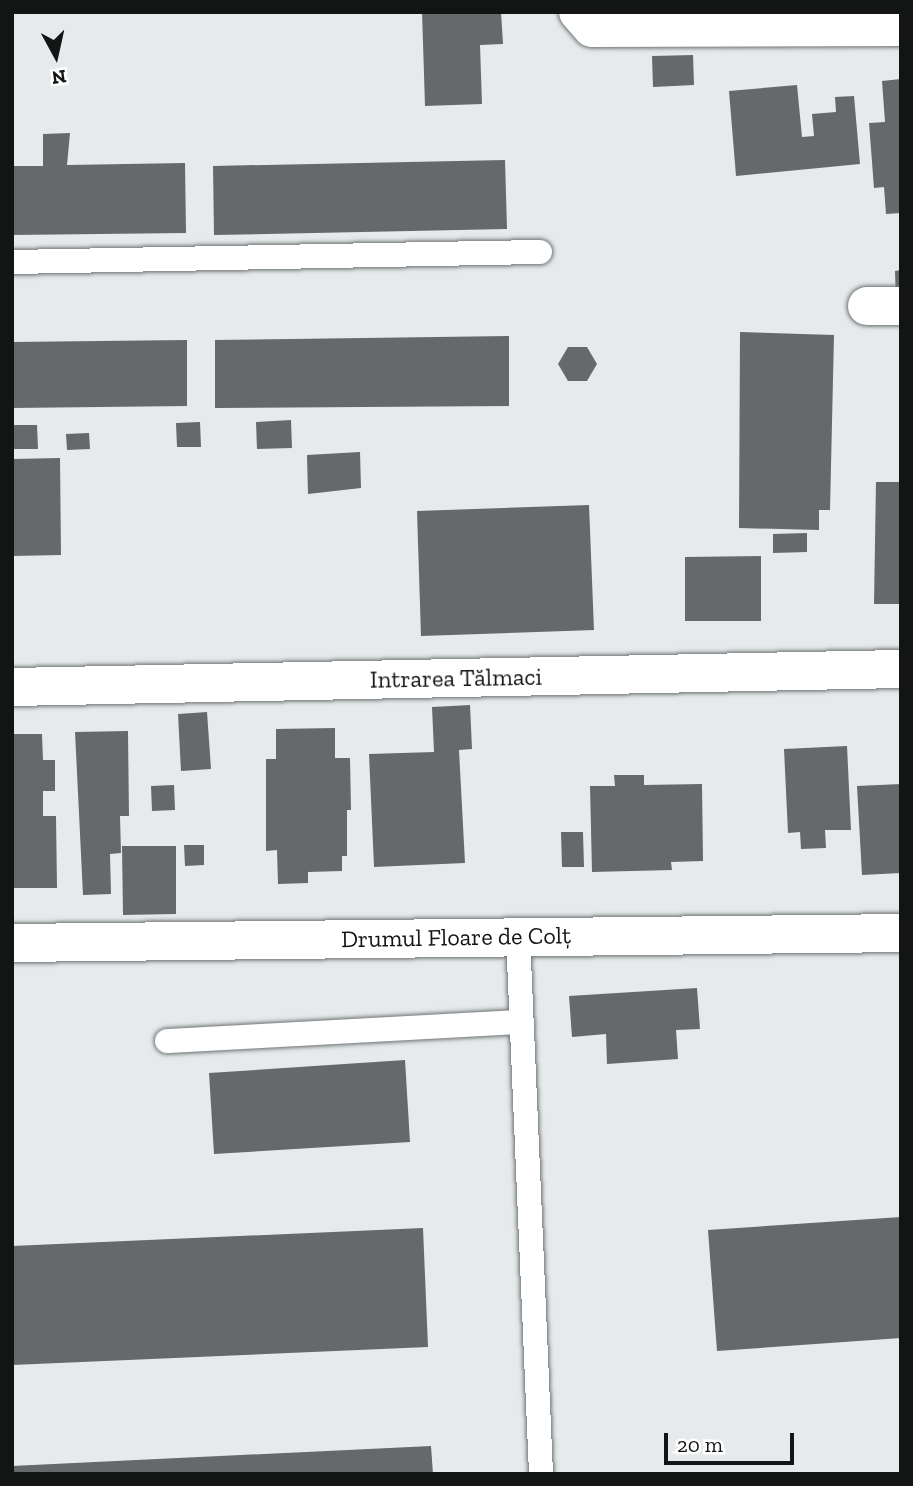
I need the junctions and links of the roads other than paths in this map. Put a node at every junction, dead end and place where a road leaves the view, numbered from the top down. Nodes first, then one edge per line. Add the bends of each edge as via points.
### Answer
1 (580, 17) edge
2 (901, 27) edge
3 (540, 252) dead end
4 (12, 262) edge
5 (901, 669) edge
6 (12, 687) edge
7 (901, 933) edge
8 (518, 936) junction
9 (12, 943) edge
10 (520, 1022) junction
11 (167, 1041) dead end
12 (541, 1474) edge

1 - 2 street via 592,28
3 - 4 lane
5 - 6 street, Intrarea Tălmaci
7 - 8 street, Drumul Floare de Colț
8 - 9 street, Drumul Floare de Colț
8 - 10 lane
10 - 11 lane
10 - 12 lane

